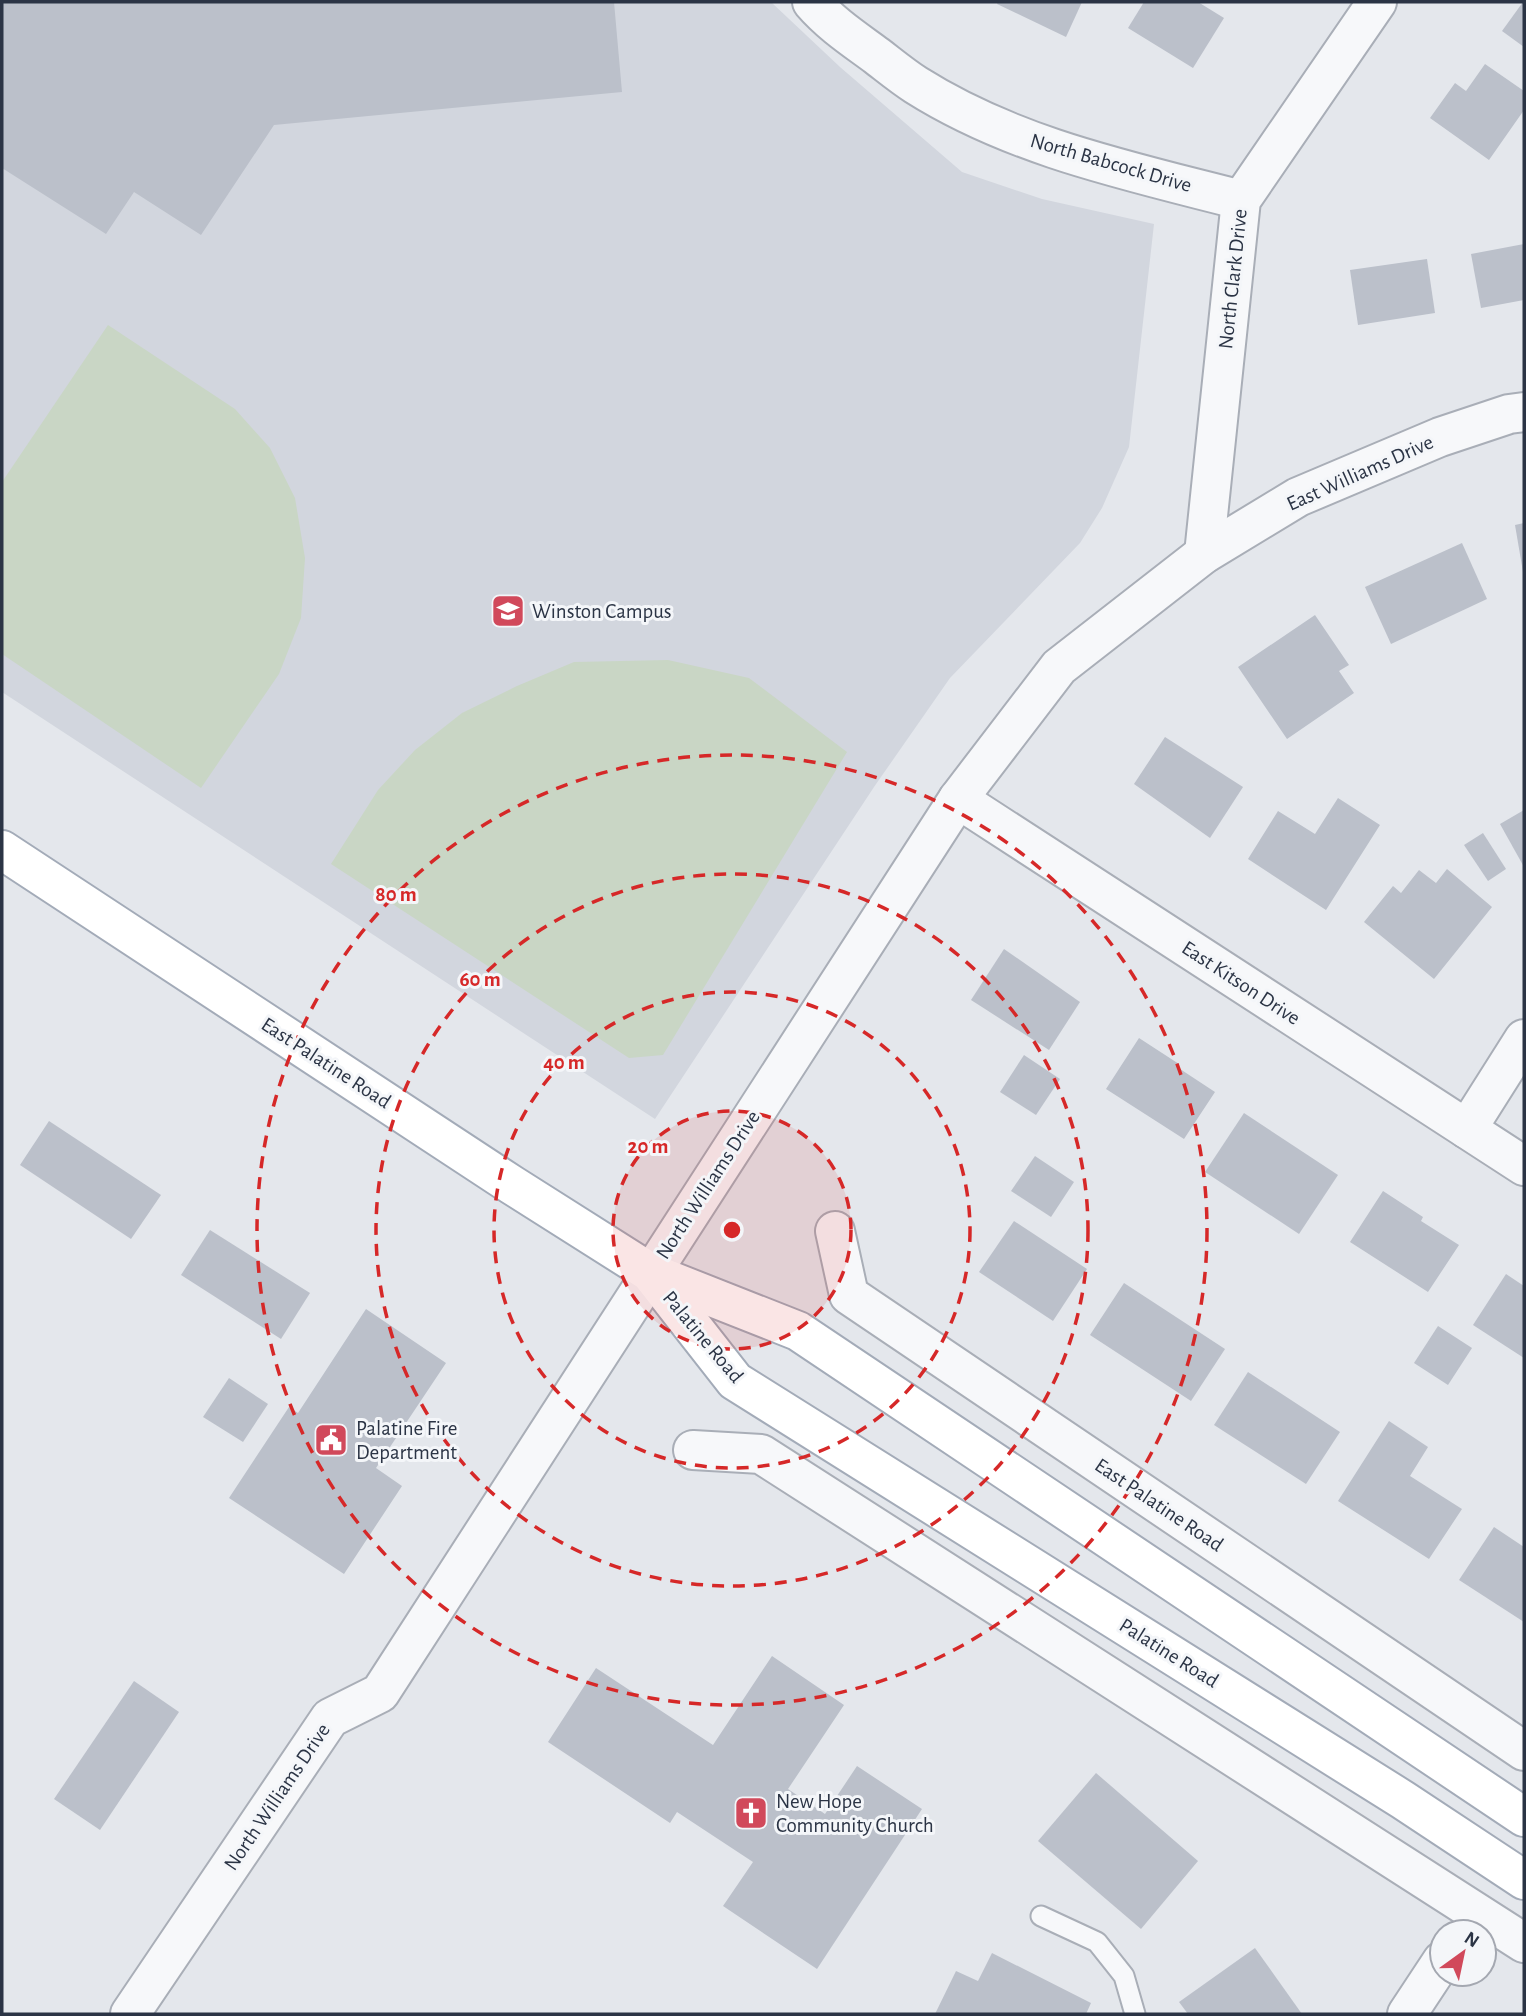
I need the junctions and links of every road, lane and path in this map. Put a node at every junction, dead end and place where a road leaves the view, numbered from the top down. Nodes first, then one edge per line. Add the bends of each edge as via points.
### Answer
1 (812, 2) edge
2 (1377, 2) edge
3 (1241, 200) junction
4 (1524, 412) edge
5 (1204, 554) junction
6 (958, 799) junction
7 (2, 849) edge
8 (1524, 1039) edge
9 (1467, 1129) junction
10 (1524, 1166) edge
11 (835, 1231) dead end
12 (651, 1273) junction
13 (693, 1450) dead end
14 (1524, 1751) edge
15 (1524, 1817) edge
16 (1524, 1880) edge
17 (1041, 1916) dead end
18 (1462, 1918) edge
19 (1498, 1933) edge
20 (1524, 1943) edge
21 (1428, 1982) edge
22 (130, 2014) edge
23 (1135, 2014) edge
24 (1406, 2014) edge

1 - 3 street, North Babcock Drive via 827,20 915,85 971,116 1088,161
2 - 3 street, North Clark Drive
3 - 5 street, North Clark Drive
4 - 5 street, East Williams Drive via 1440,437 1298,497
5 - 6 street, North Williams Drive via 1059,667
6 - 9 street, East Kitson Drive
6 - 12 street, North Williams Drive
7 - 12 main road, East Palatine Road
8 - 9 street
9 - 10 street, East Kitson Drive
11 - 14 street, East Palatine Road via 849,1295
12 - 15 main road, Palatine Road via 798,1331
12 - 16 main road, Palatine Road via 735,1381
12 - 22 street, North Williams Drive via 380,1693 330,1717
13 - 18 street via 761,1454
17 - 23 lane via 1097,1942 1124,1976
19 - 20 street
21 - 24 street

